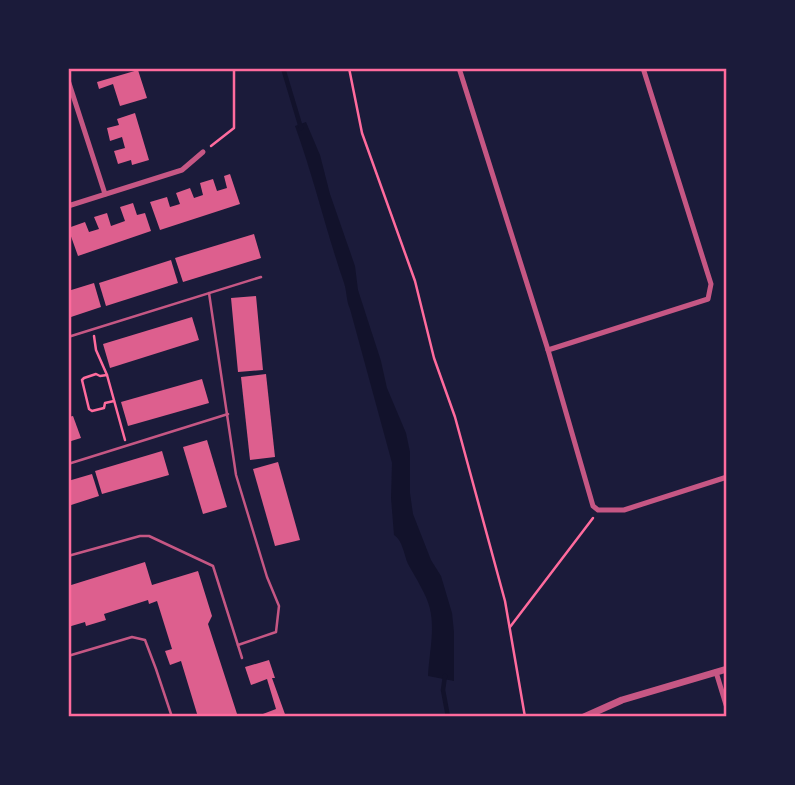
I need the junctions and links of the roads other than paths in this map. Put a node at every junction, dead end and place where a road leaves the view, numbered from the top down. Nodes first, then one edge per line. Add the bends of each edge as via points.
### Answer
1 (459, 68) edge
2 (643, 68) edge
3 (68, 80) edge
4 (203, 152) road end
5 (105, 194) junction
6 (68, 206) edge
7 (261, 277) dead end
8 (209, 293) junction
9 (68, 337) edge
10 (548, 350) junction
11 (228, 414) junction
12 (68, 464) edge
13 (727, 477) edge
14 (68, 556) edge
15 (238, 645) junction
16 (68, 656) edge
17 (242, 658) dead end
18 (727, 669) edge
19 (716, 672) junction
20 (727, 708) edge
21 (172, 717) edge
22 (584, 717) edge

1 - 10 street
2 - 10 street via 711,284 708,299
3 - 5 street
4 - 5 street via 182,170
5 - 6 street
7 - 8 lane
8 - 9 lane
8 - 11 lane
10 - 13 street via 593,506 598,510 624,510
11 - 12 lane
11 - 15 lane via 236,475 279,606 276,632
14 - 15 lane via 149,536 213,566
15 - 17 lane
16 - 21 lane via 132,637 145,640
18 - 19 street
19 - 20 street
19 - 22 street via 622,700

